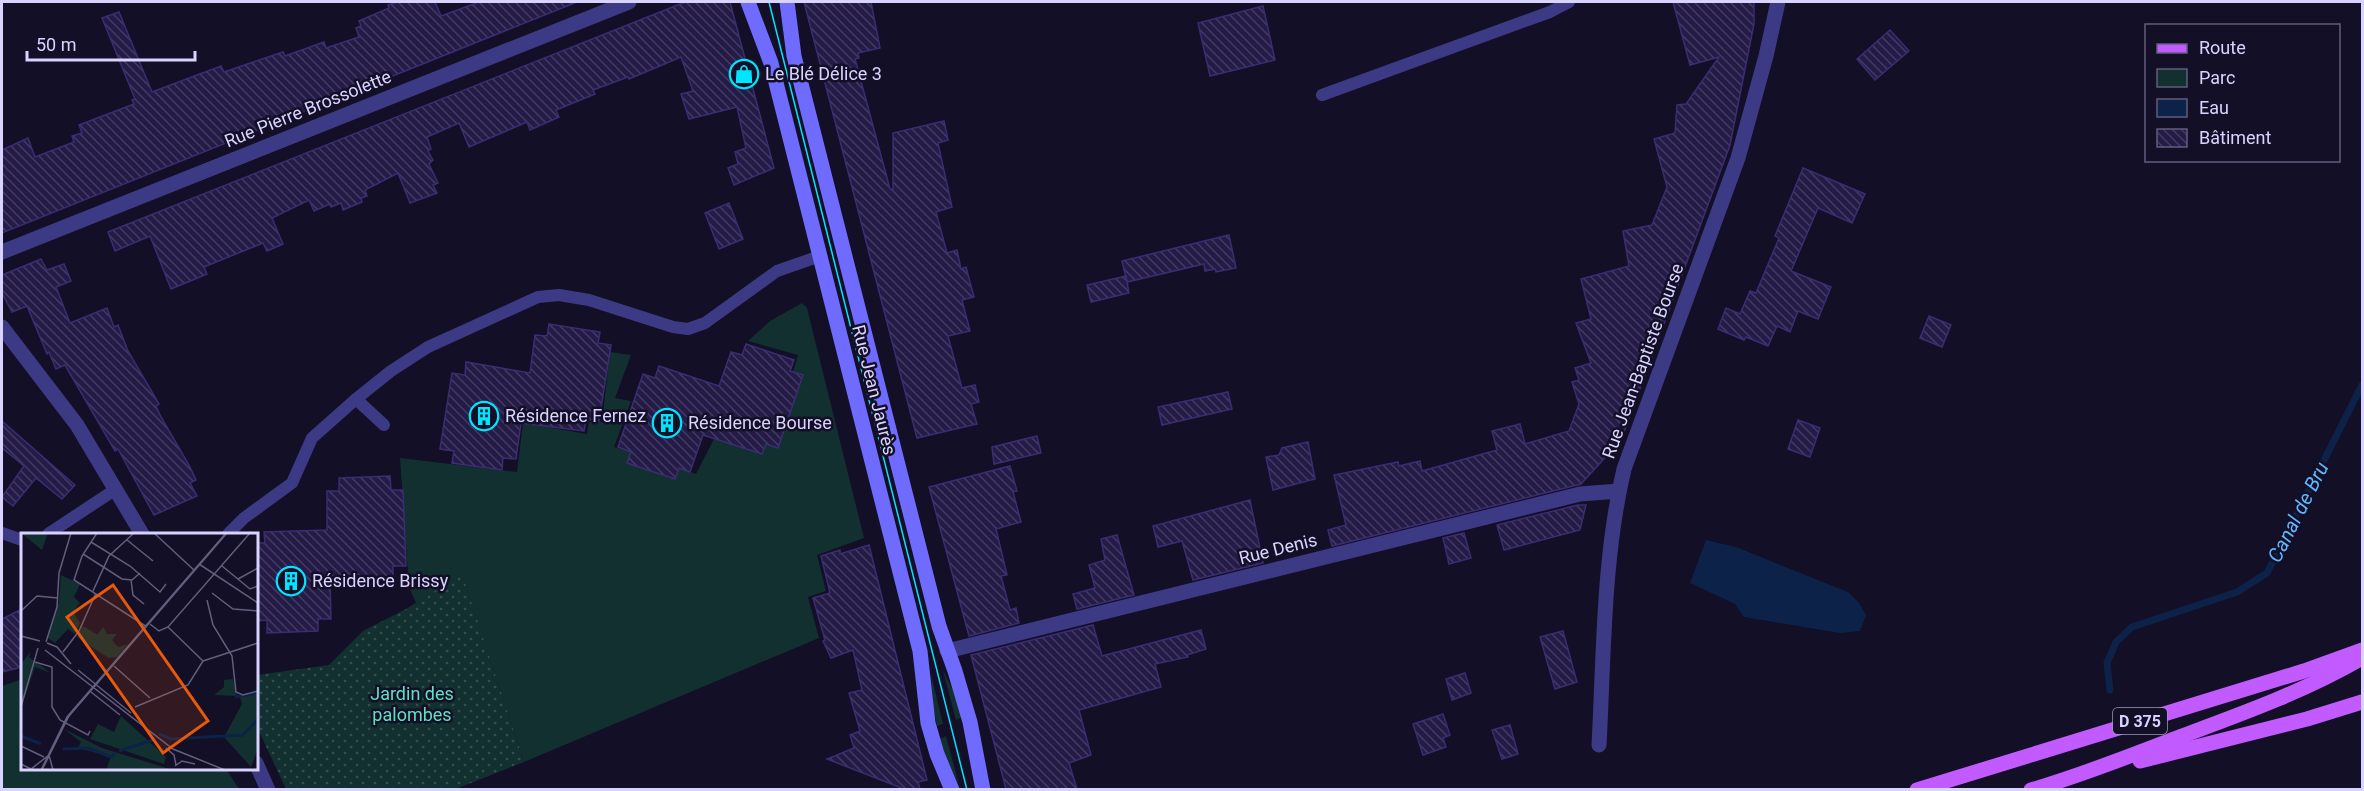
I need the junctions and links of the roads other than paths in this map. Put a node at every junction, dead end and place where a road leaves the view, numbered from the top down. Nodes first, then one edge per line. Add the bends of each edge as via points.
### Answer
1 (630, 2) edge
2 (748, 2) edge
3 (787, 2) edge
4 (1569, 2) edge
5 (1778, 2) edge
6 (1322, 94) dead end
7 (2, 252) edge
8 (820, 256) junction
9 (2, 327) edge
10 (356, 399) junction
11 (384, 425) dead end
12 (116, 489) junction
13 (1619, 491) junction
14 (2, 533) edge
15 (50, 533) edge
16 (141, 533) edge
17 (229, 533) edge
18 (21, 540) edge
19 (2362, 650) edge
20 (947, 651) junction
21 (2362, 658) edge
22 (2362, 702) edge
23 (1599, 745) dead end
24 (258, 767) edge
25 (2058, 782) junction
26 (268, 789) edge
27 (952, 789) edge
28 (983, 789) edge
29 (1917, 789) edge
30 (2031, 789) edge

1 - 7 street, Rue Pierre Brossolette
2 - 8 main road, Rue Jean Jaurès via 769,55
3 - 20 main road, Rue Jean Jaurès via 797,67
4 - 6 lane
5 - 13 street, Rue Jean-Baptiste Bourse via 1744,140
8 - 10 lane via 777,271 698,327 673,327 589,300 559,295 538,297 428,347
8 - 27 main road, Rue Jean Jaurès via 920,651 928,723
9 - 12 street via 72,418
10 - 11 lane
10 - 17 lane via 312,438 288,488 261,504
12 - 15 lane
12 - 16 street
13 - 20 street, Rue Denis via 1580,494
13 - 23 street, Rue Jean-Baptiste Bourse via 1608,581
14 - 18 lane
19 - 29 main road, D 375
20 - 28 main road, Rue Jean Jaurès via 970,722
21 - 25 main road via 2276,700
22 - 25 main road
24 - 26 street
25 - 30 main road

